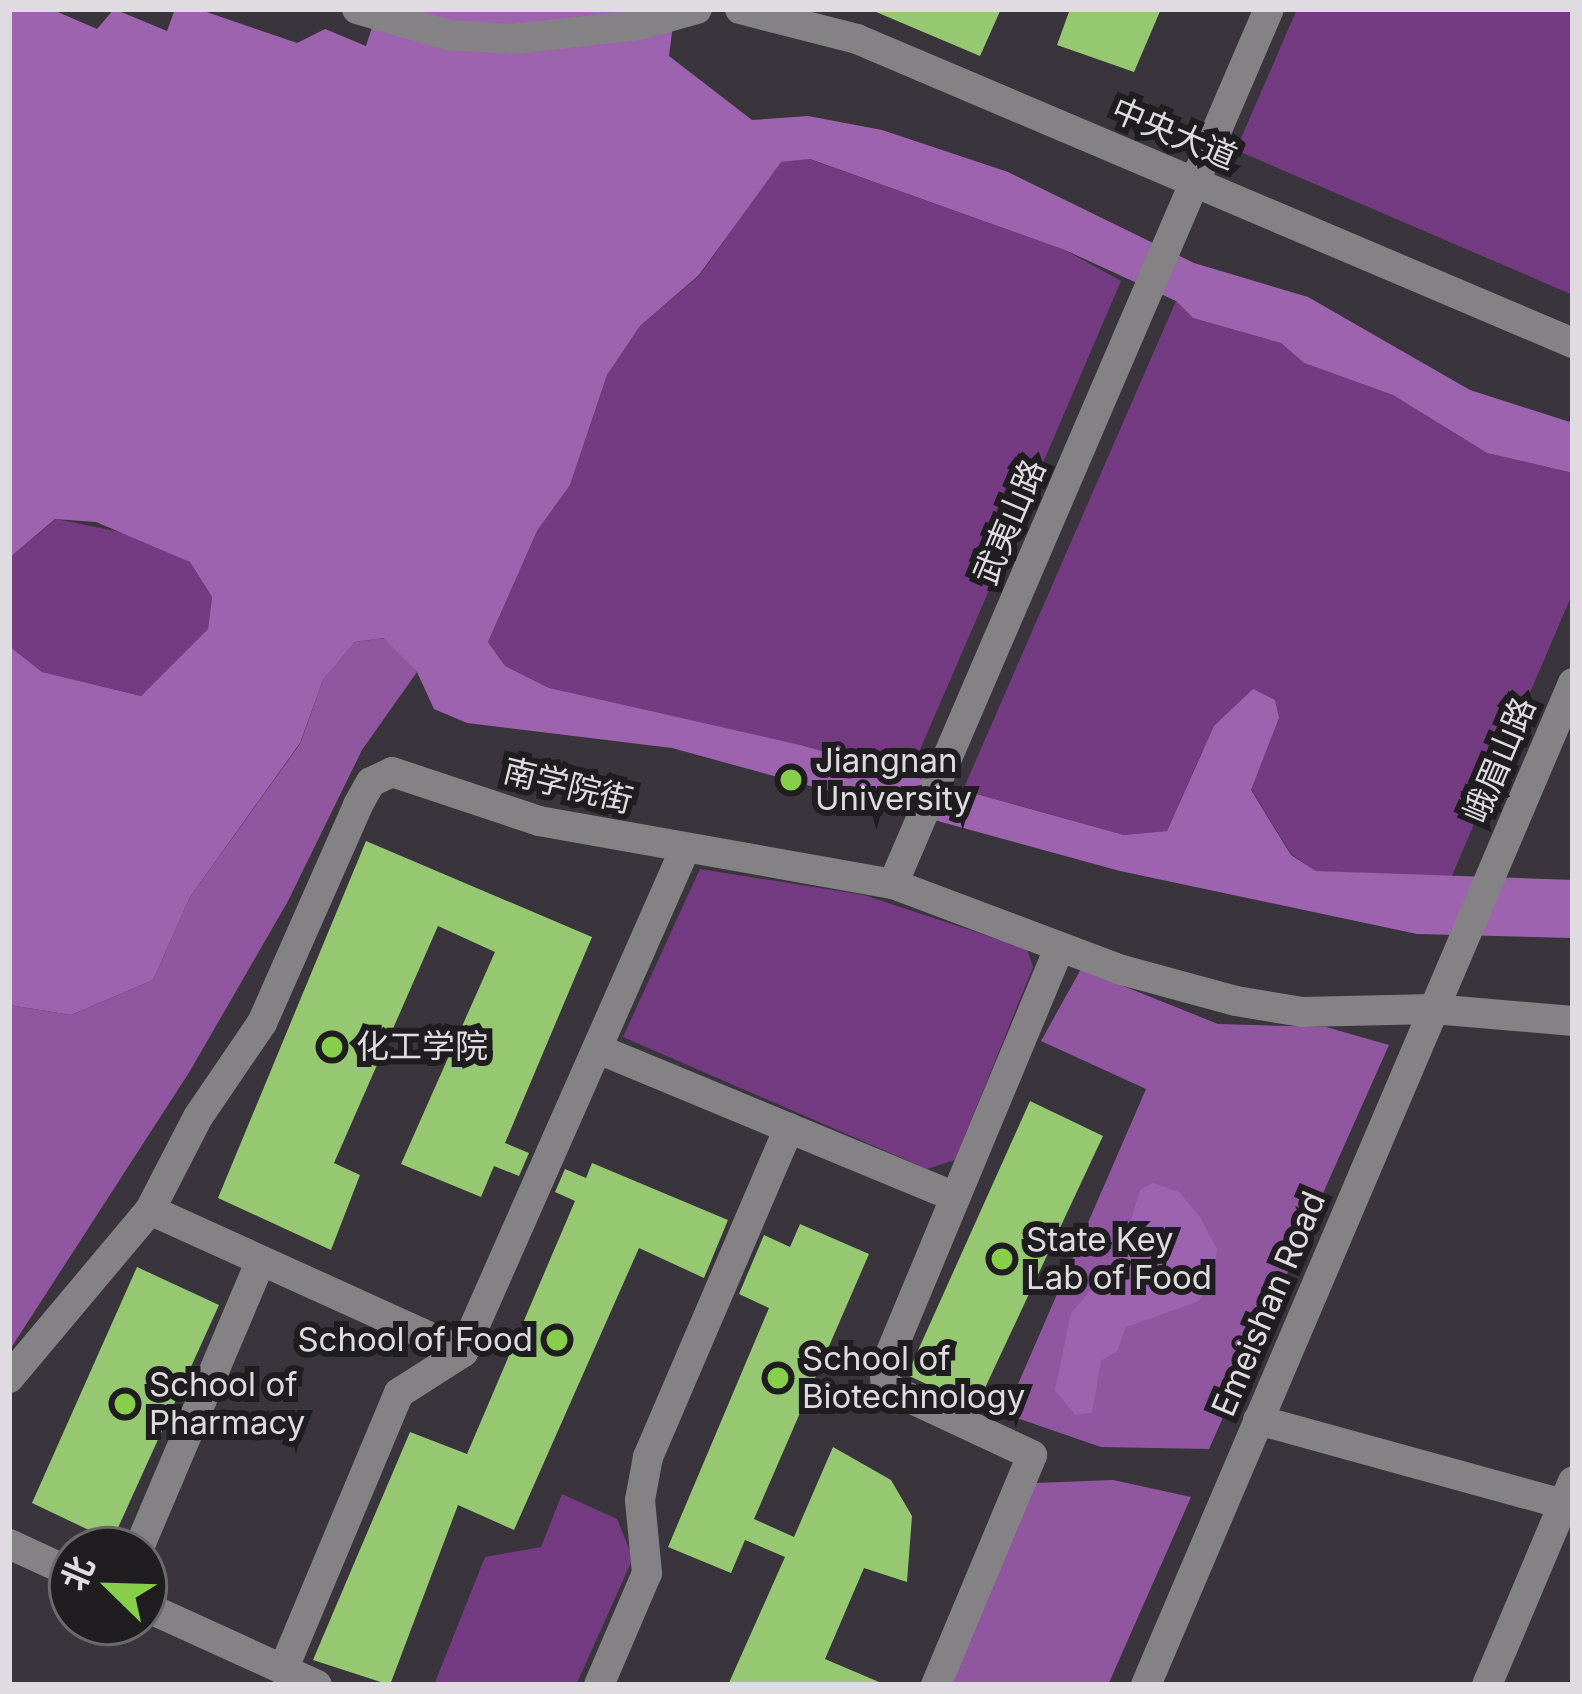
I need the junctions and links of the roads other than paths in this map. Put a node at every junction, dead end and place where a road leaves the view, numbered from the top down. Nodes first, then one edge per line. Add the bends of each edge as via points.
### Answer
1 (357, 9) edge
2 (697, 9) edge
3 (740, 9) edge
4 (1269, 9) edge
5 (1196, 182) junction
6 (1573, 344) edge
7 (1573, 682) edge
8 (685, 849) junction
9 (893, 884) junction
10 (1060, 947) junction
11 (1457, 951) joint
12 (1433, 1010) junction
13 (1573, 1021) edge
14 (598, 1048) junction
15 (789, 1128) junction
16 (956, 1196) junction
17 (150, 1210) junction
18 (259, 1265) junction
19 (463, 1352) junction
20 (9, 1378) edge
21 (1258, 1420) junction
22 (1570, 1498) edge
23 (148, 1526) edge
24 (9, 1544) edge
25 (48, 1562) edge
26 (168, 1617) edge
27 (284, 1670) junction
28 (317, 1685) edge
29 (599, 1685) edge
30 (936, 1685) edge
31 (1146, 1685) edge
32 (1487, 1685) edge

1 - 2 street via 448,35 514,39
3 - 5 street, 中央大道 via 824,26
4 - 5 street
5 - 6 street, 中央大道
5 - 9 street, 武夷山路
7 - 11 street, 峨眉山路
8 - 9 street, 南学院街
8 - 14 street
8 - 17 street, 南学院街 via 539,821 392,772 371,782 262,1023 198,1117
9 - 10 street, 南学院街
10 - 12 street, 南学院街 via 1236,1001 1302,1012
10 - 16 street
11 - 12 street, Emeishan Road
12 - 13 street, 南学院街
12 - 21 street, Emeishan Road
14 - 15 street
14 - 19 street
15 - 16 street
15 - 29 street via 648,1457 640,1500 647,1573
16 - 30 street via 884,1369 886,1387 1032,1455
17 - 18 street
17 - 20 street, 南学院街
18 - 19 street
18 - 23 street
19 - 27 street via 399,1394
21 - 22 street
21 - 31 street, Emeishan Road
22 - 32 street
24 - 25 street
26 - 27 street
27 - 28 street

